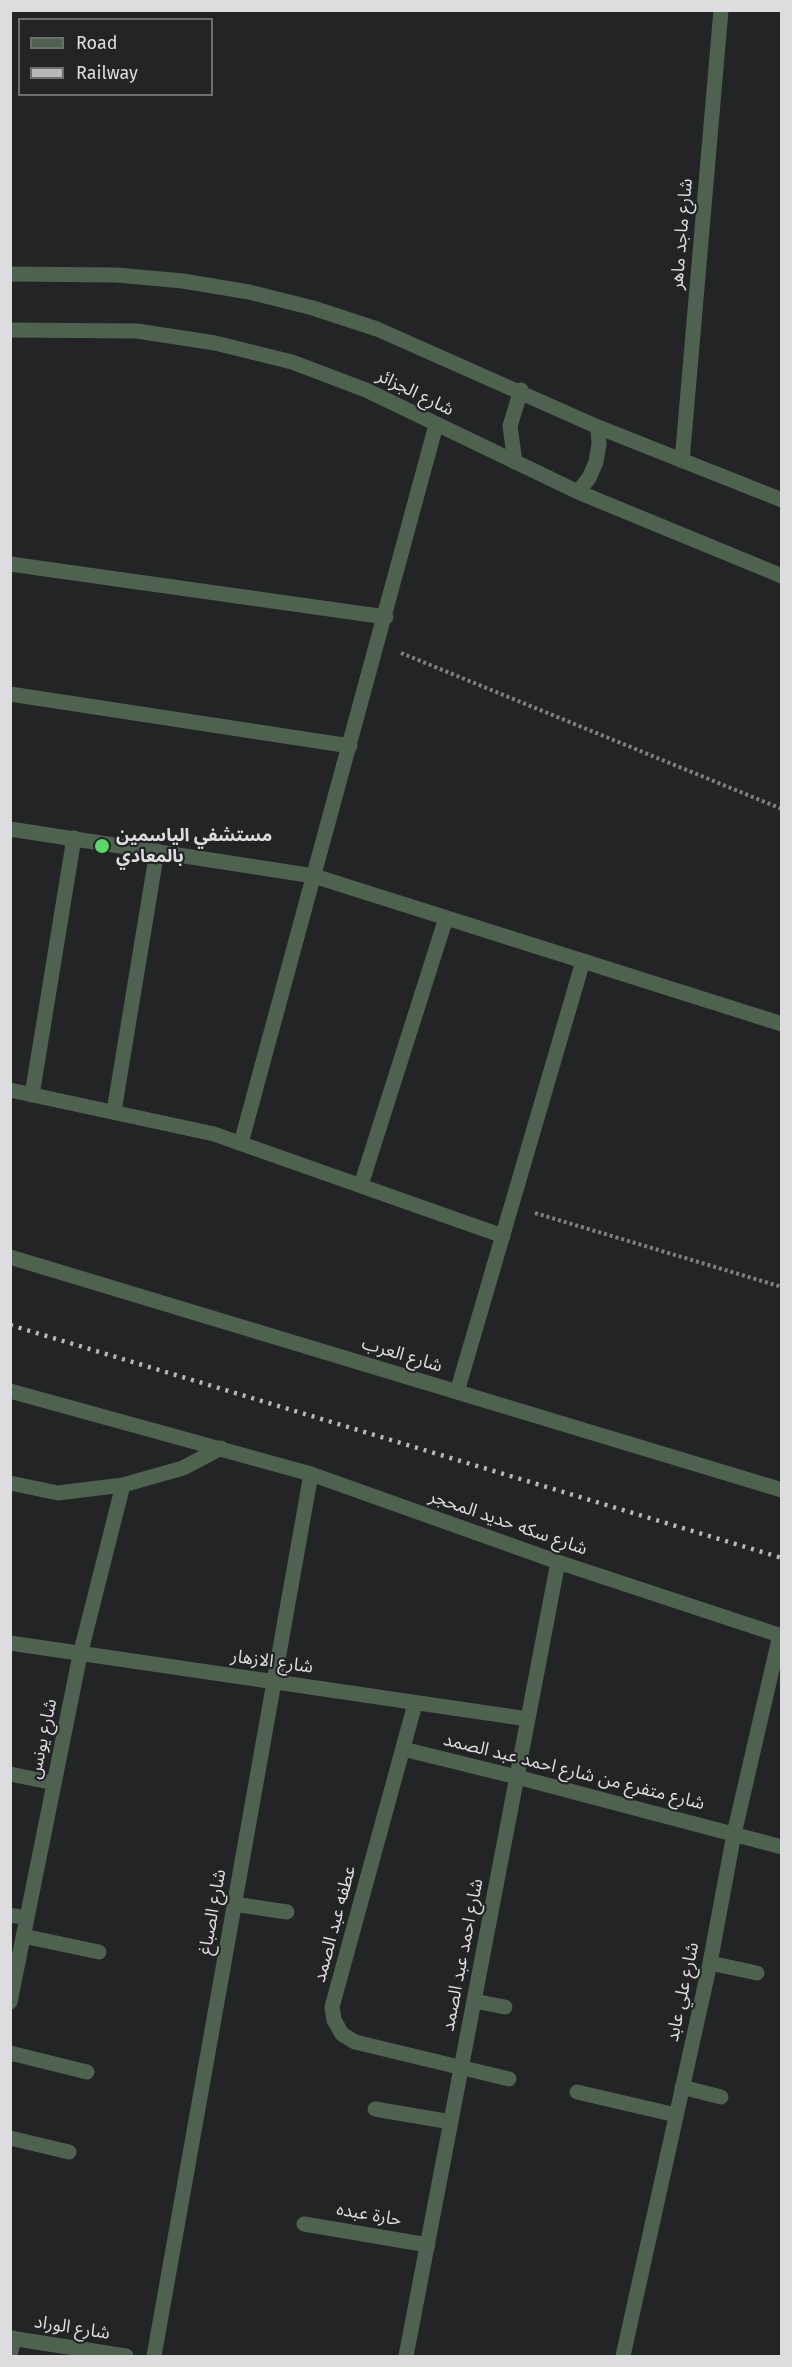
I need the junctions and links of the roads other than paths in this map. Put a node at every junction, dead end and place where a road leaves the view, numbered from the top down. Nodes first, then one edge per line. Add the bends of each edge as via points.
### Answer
1 (721, 10) edge
2 (10, 274) edge
3 (10, 330) edge
4 (521, 390) junction
5 (436, 425) junction
6 (598, 427) junction
7 (682, 461) junction
8 (515, 462) junction
9 (578, 492) junction
10 (782, 500) edge
11 (10, 564) edge
12 (782, 576) edge
13 (386, 617) junction
14 (10, 694) edge
15 (350, 746) junction
16 (10, 829) edge
17 (74, 838) junction
18 (157, 851) junction
19 (314, 876) junction
20 (446, 918) junction
21 (583, 961) junction
22 (782, 1024) edge
23 (10, 1090) edge
24 (32, 1095) junction
25 (114, 1111) junction
26 (241, 1143) junction
27 (360, 1185) junction
28 (502, 1236) junction
29 (10, 1257) edge
30 (10, 1391) edge
31 (457, 1392) junction
32 (221, 1448) junction
33 (311, 1474) junction
34 (10, 1483) edge
35 (123, 1485) junction
36 (782, 1490) edge
37 (558, 1562) junction
38 (781, 1635) edge
39 (10, 1643) edge
40 (80, 1655) junction
41 (274, 1682) junction
42 (415, 1704) junction
43 (528, 1719) junction
44 (403, 1749) junction
45 (10, 1774) edge
46 (518, 1777) junction
47 (54, 1783) junction
48 (734, 1834) junction
49 (782, 1847) edge
50 (234, 1904) junction
51 (287, 1912) dead end
52 (18, 1917) edge
53 (23, 1936) junction
54 (99, 1952) dead end
55 (710, 1963) junction
56 (757, 1973) dead end
57 (474, 2001) junction
58 (10, 2002) edge
59 (505, 2007) dead end
60 (10, 2052) edge
61 (462, 2066) junction
62 (87, 2072) dead end
63 (509, 2079) dead end
64 (682, 2087) junction
65 (577, 2092) dead end
66 (721, 2097) dead end
67 (375, 2109) dead end
68 (676, 2115) junction
69 (451, 2122) junction
70 (10, 2138) edge
71 (69, 2152) dead end
72 (304, 2224) dead end
73 (428, 2245) junction
74 (12, 2338) edge
75 (10, 2355) edge
76 (126, 2356) edge
77 (154, 2356) edge
78 (406, 2356) edge
79 (623, 2356) edge

1 - 7 street, شارع ماجد ماهر
2 - 4 street via 117,275 249,292 376,328
3 - 5 street, شارع الجزائر via 137,331 215,343 292,362 366,390
4 - 6 street
4 - 8 street via 510,426
5 - 8 street, شارع الجزائر
5 - 13 street
6 - 7 street
6 - 9 street via 596,462
7 - 10 street
8 - 9 street, شارع الجزائر
9 - 12 street, شارع الجزائر
11 - 13 street
13 - 15 street
14 - 15 street
15 - 19 street
16 - 17 street
17 - 18 street
17 - 24 street
18 - 19 street
18 - 25 street
19 - 20 street
19 - 26 street
20 - 21 street
20 - 27 street
21 - 22 street
21 - 28 street
23 - 24 street
24 - 25 street
25 - 26 street
26 - 27 street
27 - 28 street
28 - 31 street
29 - 31 street, شارع العرب
30 - 32 street, شارع سكه حديد المحجر
31 - 36 street, شارع العرب
32 - 33 street, شارع سكه حديد المحجر
32 - 35 street via 183,1468
33 - 37 street, شارع سكه حديد المحجر
33 - 41 street, شارع الصباغ
34 - 35 street via 58,1493
35 - 40 street, شارع يونس
37 - 38 street, شارع سكه حديد المحجر
37 - 43 street, شارع احمد عبد الصمد
38 - 48 street, شارع علي عابد
39 - 40 street, شارع الازهار
40 - 41 street, شارع الازهار
40 - 47 street, شارع يونس
41 - 42 street, شارع الازهار
41 - 50 street, شارع الصباغ
42 - 43 street, شارع الازهار
42 - 44 street, عطفه عبد الصمد
43 - 46 street, شارع احمد عبد الصمد
44 - 46 street, شارع متفرع من شارع احمد عبد الصمد
44 - 61 street, عطفه عبد الصمد via 332,2007 334,2020 342,2034 355,2042
45 - 47 street
46 - 48 street, شارع متفرع من شارع احمد عبد الصمد
46 - 57 street, شارع احمد عبد الصمد
47 - 52 street, شارع يونس
48 - 49 street, شارع متفرع من شارع احمد عبد الصمد
48 - 55 street, شارع علي عابد
50 - 51 street
50 - 77 street, شارع الصباغ
52 - 53 street, شارع يونس
53 - 54 street
53 - 58 street, شارع يونس
55 - 56 street
55 - 64 street, شارع علي عابد
57 - 59 street
57 - 61 street, شارع احمد عبد الصمد
60 - 62 street
61 - 63 street, عطفه عبد الصمد
61 - 69 street, شارع احمد عبد الصمد
64 - 66 street
64 - 68 street, شارع علي عابد
65 - 68 street
67 - 69 street
68 - 79 street, شارع علي عابد
69 - 73 street, شارع احمد عبد الصمد
70 - 71 street
72 - 73 street, حارة عبده
73 - 78 street, شارع احمد عبد الصمد
74 - 75 street
74 - 76 street, شارع الوراد

